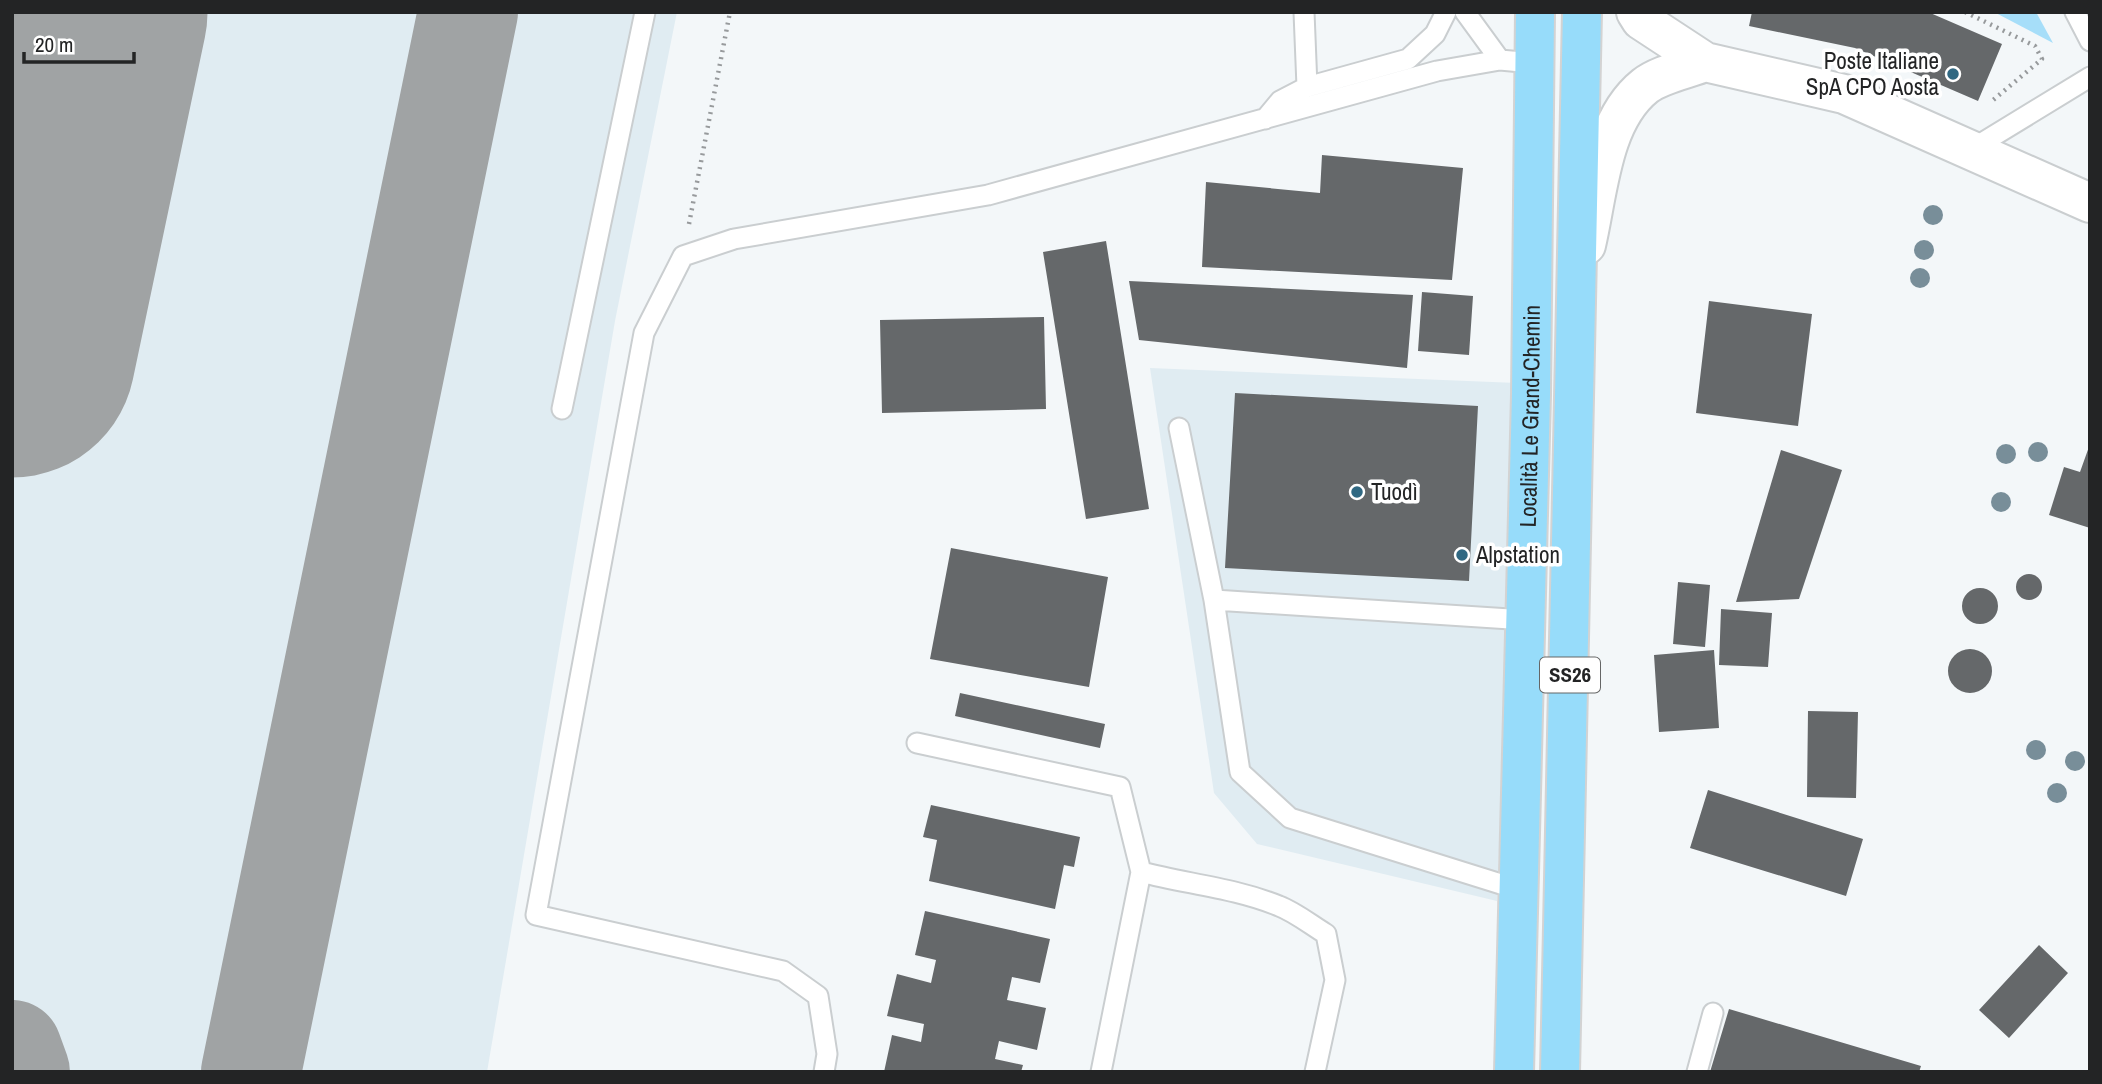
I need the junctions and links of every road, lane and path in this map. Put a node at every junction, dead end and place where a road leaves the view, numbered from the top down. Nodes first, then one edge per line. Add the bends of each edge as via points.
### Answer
1 (645, 12) edge
2 (730, 12) edge
3 (1446, 12) edge
4 (1465, 12) edge
5 (1535, 12) edge
6 (1583, 12) edge
7 (1636, 12) edge
8 (2075, 12) edge
9 (1300, 18) edge
10 (2090, 41) edge
11 (1516, 61) junction
12 (1705, 62) junction
13 (2090, 78) edge
14 (1307, 87) junction
15 (1265, 119) junction
16 (1972, 149) junction
17 (2090, 203) edge
18 (683, 256) junction
19 (1579, 278) junction
20 (562, 410) dead end
21 (1179, 428) dead end
22 (1214, 600) junction
23 (1527, 620) junction
24 (917, 743) dead end
25 (1141, 872) junction
26 (1520, 890) junction
27 (1713, 1013) dead end
28 (824, 1072) edge
29 (1101, 1072) edge
30 (1315, 1072) edge
31 (1514, 1072) edge
32 (1560, 1072) edge
33 (1697, 1072) edge

1 - 20 lane
2 - 18 path
3 - 14 lane via 1436,34 1408,59
4 - 11 lane
5 - 11 main road, Località Le Grand-Chemin / SS26
6 - 19 main road, Località Le Grand-Chemin / SS26
7 - 12 street via 1641,20
8 - 10 lane
9 - 14 lane
11 - 15 lane via 1437,71
11 - 23 main road, Località Le Grand-Chemin / SS26
12 - 16 street via 1844,94
12 - 19 street via 1646,85 1624,110 1609,142
13 - 16 lane
14 - 15 lane via 1280,101
15 - 18 lane via 988,195 734,239
16 - 17 street
18 - 28 lane via 644,333 536,915 783,971 818,996 827,1054
19 - 32 main road, Località Le Grand-Chemin / SS26
21 - 22 lane
22 - 23 lane
22 - 26 lane via 1240,772 1290,818
23 - 26 main road, Località Le Grand-Chemin / SS26
24 - 25 lane via 1120,787
25 - 29 lane
25 - 30 lane via 1245,893 1282,907 1326,934 1335,980
26 - 31 main road, Località Le Grand-Chemin / SS26
27 - 33 lane

